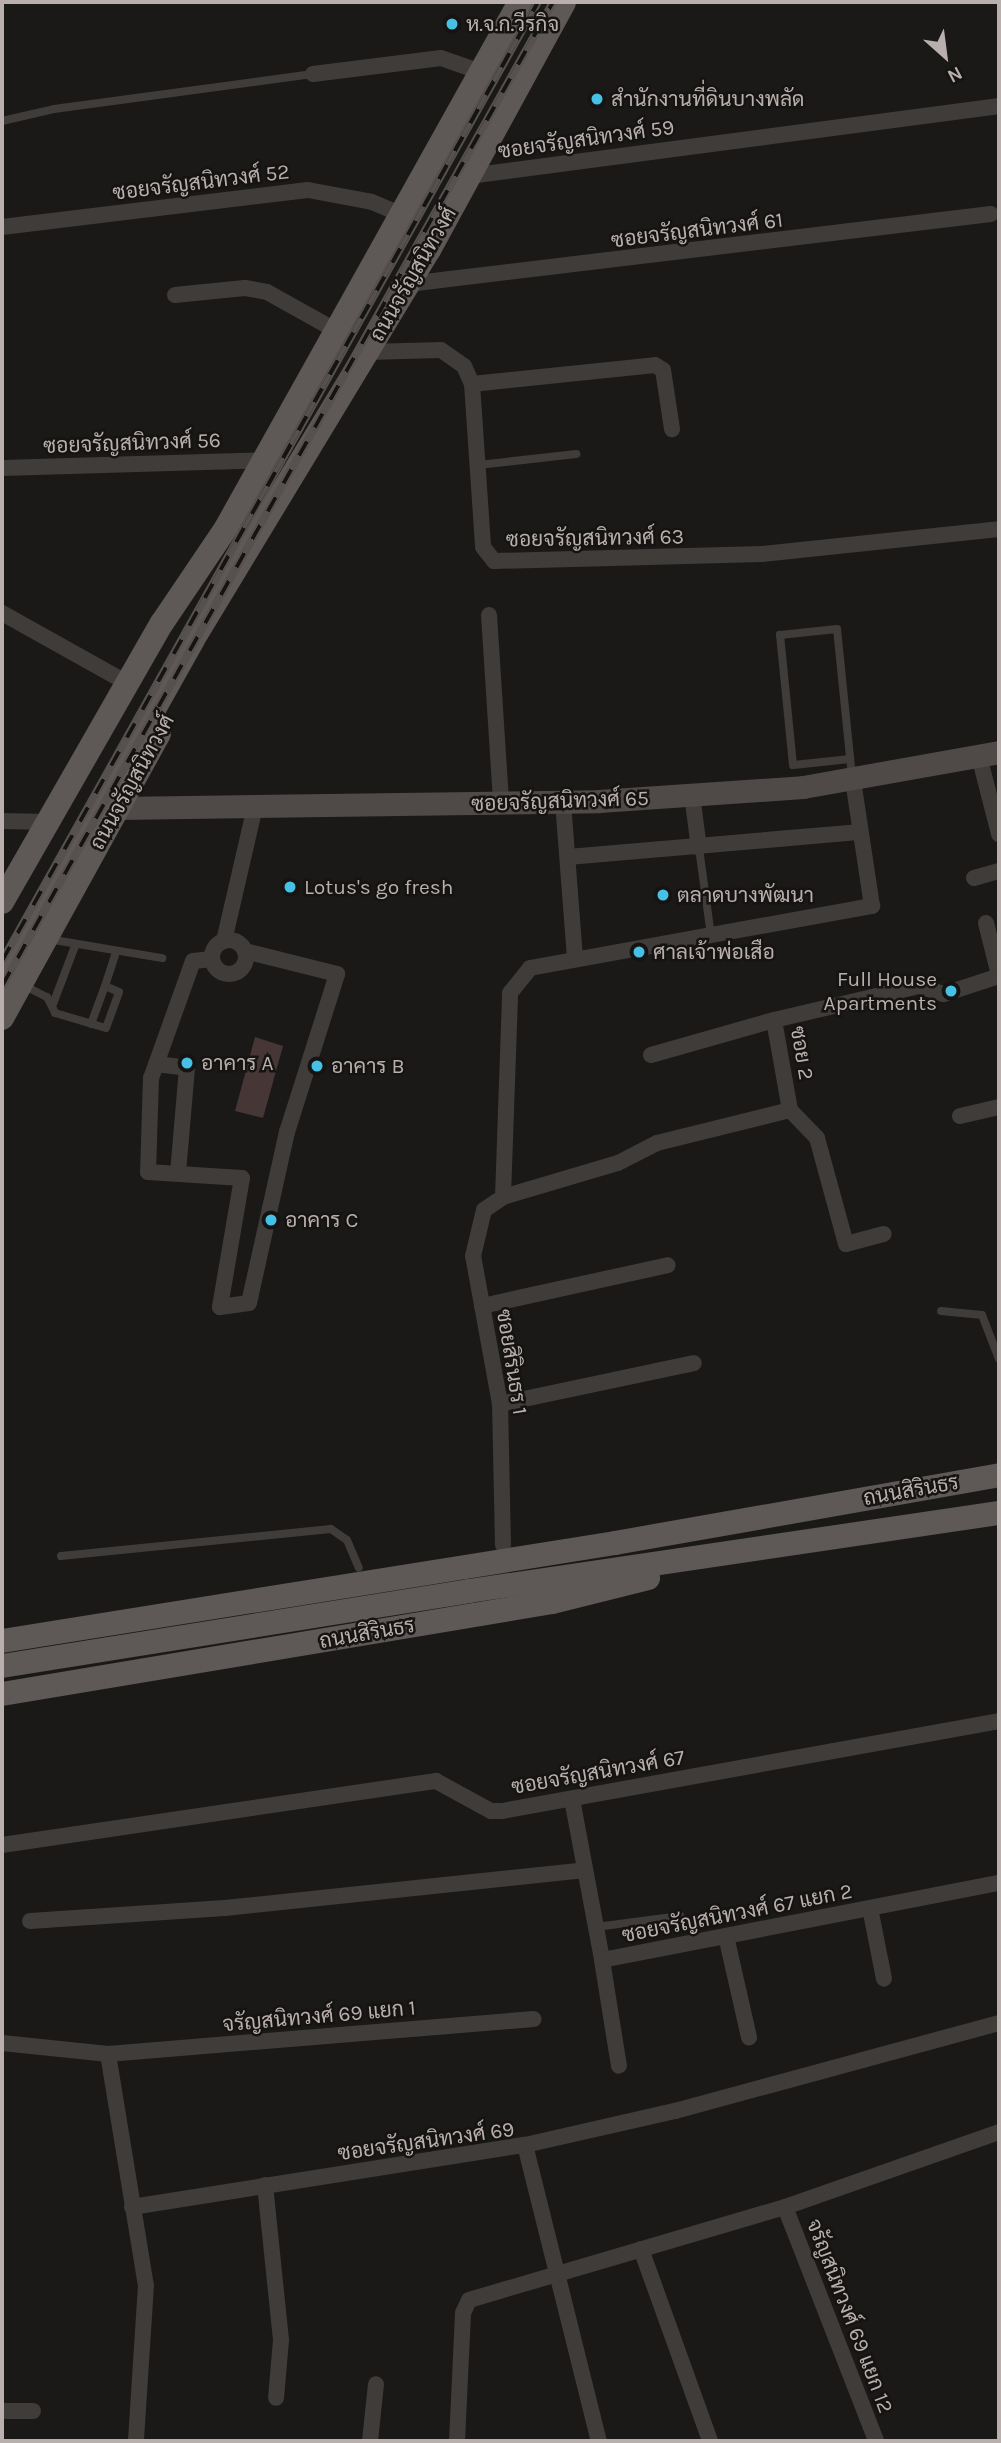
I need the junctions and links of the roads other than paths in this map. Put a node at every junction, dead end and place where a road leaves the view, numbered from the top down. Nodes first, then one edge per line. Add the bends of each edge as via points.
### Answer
1 (520, 2) edge
2 (564, 2) edge
3 (481, 72) junction
4 (313, 74) joint
5 (999, 106) edge
6 (2, 121) edge
7 (469, 176) junction
8 (403, 215) junction
9 (992, 215) dead end
10 (2, 228) edge
11 (408, 284) junction
12 (175, 295) dead end
13 (337, 331) junction
14 (368, 352) junction
15 (472, 384) junction
16 (672, 429) dead end
17 (576, 454) dead end
18 (264, 460) junction
19 (478, 466) junction
20 (2, 468) edge
21 (226, 528) junction
22 (999, 529) edge
23 (254, 542) junction
24 (2, 612) edge
25 (489, 615) dead end
26 (127, 683) junction
27 (989, 754) edge
28 (851, 770) junction
29 (794, 776) junction
30 (692, 795) junction
31 (563, 802) junction
32 (501, 803) junction
33 (255, 807) junction
34 (118, 808) junction
35 (2, 821) edge
36 (47, 822) junction
37 (858, 832) junction
38 (999, 834) edge
39 (699, 848) junction
40 (568, 857) junction
41 (999, 871) edge
42 (974, 878) dead end
43 (2, 902) edge
44 (986, 923) dead end
45 (712, 937) junction
46 (46, 938) junction
47 (224, 941) junction
48 (75, 946) junction
49 (2, 949) edge
50 (245, 951) junction
51 (116, 952) junction
52 (162, 958) dead end
53 (212, 958) junction
54 (575, 958) junction
55 (999, 976) edge
56 (11, 982) edge
57 (105, 986) junction
58 (53, 1004) junction
59 (2, 1017) edge
60 (774, 1020) junction
61 (91, 1024) junction
62 (651, 1055) dead end
63 (156, 1064) junction
64 (999, 1107) edge
65 (790, 1110) junction
66 (960, 1116) dead end
67 (178, 1174) junction
68 (503, 1197) junction
69 (884, 1234) dead end
70 (668, 1265) dead end
71 (482, 1306) junction
72 (941, 1311) dead end
73 (999, 1359) edge
74 (694, 1363) dead end
75 (500, 1404) junction
76 (999, 1475) edge
77 (999, 1515) edge
78 (698, 1527) junction
79 (503, 1545) junction
80 (729, 1555) junction
81 (61, 1556) dead end
82 (359, 1568) junction
83 (468, 1579) junction
84 (2, 1625) edge
85 (2, 1641) edge
86 (2, 1666) edge
87 (2, 1694) edge
88 (999, 1721) edge
89 (572, 1799) junction
90 (2, 1845) edge
91 (585, 1870) junction
92 (999, 1883) edge
93 (870, 1908) junction
94 (680, 1916) dead end
95 (30, 1922) dead end
96 (596, 1927) junction
97 (726, 1936) junction
98 (603, 1960) junction
99 (884, 1979) dead end
100 (534, 2020) dead end
101 (999, 2023) edge
102 (749, 2037) dead end
103 (2, 2043) edge
104 (108, 2054) junction
105 (619, 2066) dead end
106 (999, 2132) edge
107 (525, 2145) junction
108 (265, 2185) junction
109 (132, 2207) junction
110 (785, 2207) junction
111 (641, 2249) junction
112 (557, 2272) junction
113 (376, 2384) dead end
114 (275, 2398) dead end
115 (2, 2411) edge
116 (33, 2411) dead end
117 (136, 2441) edge
118 (370, 2441) edge
119 (457, 2441) edge
120 (599, 2441) edge
121 (710, 2441) edge
122 (876, 2441) edge

1 - 3 main road, ถนนจรัญสนิทวงศ์
2 - 7 main road, ถนนจรัญสนิทวงศ์
3 - 4 street via 441,58
3 - 8 main road, ถนนจรัญสนิทวงศ์
4 - 6 lane via 54,109
5 - 7 street, ซอยจรัญสนิทวงศ์ 59
7 - 11 main road, ถนนจรัญสนิทวงศ์
8 - 10 street, ซอยจรัญสนิทวงศ์ 52 via 372,202 309,190
8 - 13 main road, ถนนจรัญสนิทวงศ์
9 - 11 street, ซอยจรัญสนิทวงศ์ 61
11 - 14 main road, ถนนจรัญสนิทวงศ์
12 - 13 street via 245,288 267,292
13 - 18 main road, ถนนจรัญสนิทวงศ์
14 - 15 street, ซอยจรัญสนิทวงศ์ 63 via 441,350 456,357
14 - 23 main road, ถนนจรัญสนิทวงศ์
15 - 16 street via 661,366
15 - 19 street, ซอยจรัญสนิทวงศ์ 63
17 - 19 lane
18 - 20 street, ซอยจรัญสนิทวงศ์ 56
18 - 21 main road, ถนนจรัญสนิทวงศ์
19 - 22 street, ซอยจรัญสนิทวงศ์ 63 via 483,547 494,561 762,554
21 - 26 main road, ถนนจรัญสนิทวงศ์
21 - 49 main road, ถนนจรัญสนิทวงศ์ via 179,634
23 - 34 main road, ถนนจรัญสนิทวงศ์ via 208,646
23 - 56 main road, ถนนจรัญสนิทวงศ์ via 192,641
24 - 26 street
25 - 32 street
26 - 36 main road, ถนนจรัญสนิทวงศ์
27 - 28 street, ซอยจรัญสนิทวงศ์ 65
27 - 38 street
28 - 29 street, ซอยจรัญสนิทวงศ์ 65
28 - 29 lane via 836,629 780,635
28 - 37 street
29 - 30 street, ซอยจรัญสนิทวงศ์ 65
30 - 31 street, ซอยจรัญสนิทวงศ์ 65
30 - 39 street
31 - 32 street, ซอยจรัญสนิทวงศ์ 65
31 - 40 street
32 - 33 street, ซอยจรัญสนิทวงศ์ 65
33 - 34 street, ซอยจรัญสนิทวงศ์ 65
33 - 47 street
34 - 46 main road, ถนนจรัญสนิทวงศ์
35 - 36 street
36 - 43 main road, ถนนจรัญสนิทวงศ์
37 - 39 street
37 - 45 street via 872,906
39 - 40 street
39 - 45 lane
40 - 54 street
41 - 42 street
44 - 55 street
45 - 54 street
46 - 48 lane
46 - 56 main road, ถนนจรัญสนิทวงศ์
47 - 50 street via 234,941
47 - 53 street via 215,947
48 - 51 lane
48 - 58 lane
50 - 53 street via 242,967 233,973 216,969
50 - 67 street via 337,974 287,1132 249,1303 220,1307 242,1178
51 - 52 lane
51 - 57 lane
53 - 63 street via 192,961
54 - 68 street via 530,968 510,993
55 - 60 street, ซอย 2 via 944,994 919,986
56 - 58 lane
56 - 59 main road, ถนนจรัญสนิทวงศ์
57 - 61 lane
57 - 61 lane via 120,992 106,1028
58 - 61 lane via 55,1013
60 - 62 street
60 - 65 street, ซอย 2
63 - 67 street via 187,1068
63 - 67 street via 151,1078 148,1172
64 - 66 street
65 - 68 street, ซอย 2 via 657,1143 618,1163
65 - 69 street via 817,1138 846,1244
68 - 71 street, ซอยสิรินธร 1 via 484,1210 473,1256
70 - 71 street
71 - 75 street, ซอยสิรินธร 1
72 - 73 lane via 982,1315
74 - 75 street
75 - 79 street, ซอยสิรินธร 1
76 - 78 main road, ถนนสิรินธร
77 - 80 main road, ถนนสิรินธร
78 - 79 main road, ถนนสิรินธร via 628,1528
78 - 83 main road, ถนนสิรินธร
79 - 82 main road, ถนนสิรินธร
80 - 83 main road, ถนนสิรินธร
80 - 87 main road, ถนนสิรินธร via 552,1602
81 - 82 lane via 331,1529 347,1539
82 - 84 main road, ถนนสิรินธร
83 - 85 main road, ถนนสิรินธร
83 - 86 main road, ถนนสิรินธร
88 - 89 street, ซอยจรัญสนิทวงศ์ 67
89 - 90 street, ซอยจรัญสนิทวงศ์ 67 via 491,1811 436,1782
89 - 91 street, ซอยจรัญสนิทวงศ์ 67 แยก 2
91 - 95 street via 225,1908
91 - 96 street, ซอยจรัญสนิทวงศ์ 67 แยก 2
92 - 93 street, ซอยจรัญสนิทวงศ์ 67 แยก 2
93 - 97 street, ซอยจรัญสนิทวงศ์ 67 แยก 2
93 - 99 street
94 - 96 lane
96 - 98 street, ซอยจรัญสนิทวงศ์ 67 แยก 2
97 - 98 street, ซอยจรัญสนิทวงศ์ 67 แยก 2
97 - 102 street
98 - 105 street
100 - 104 street, จรัญสนิทวงศ์ 69 แยก 1
101 - 107 street via 676,2111
103 - 104 street
104 - 109 street
106 - 110 street
107 - 108 street, ซอยจรัญสนิทวงศ์ 69
107 - 112 street, ซอยจรัญสนิทวงศ์ 69
108 - 109 street, ซอยจรัญสนิทวงศ์ 69
108 - 114 street via 281,2340
109 - 117 street via 147,2305
110 - 111 street
110 - 122 street, จรัญสนิทวงศ์ 69 แยก 12
111 - 112 street
111 - 121 street
112 - 119 street via 465,2303
112 - 120 street, ซอยจรัญสนิทวงศ์ 69
113 - 118 street
115 - 116 street

